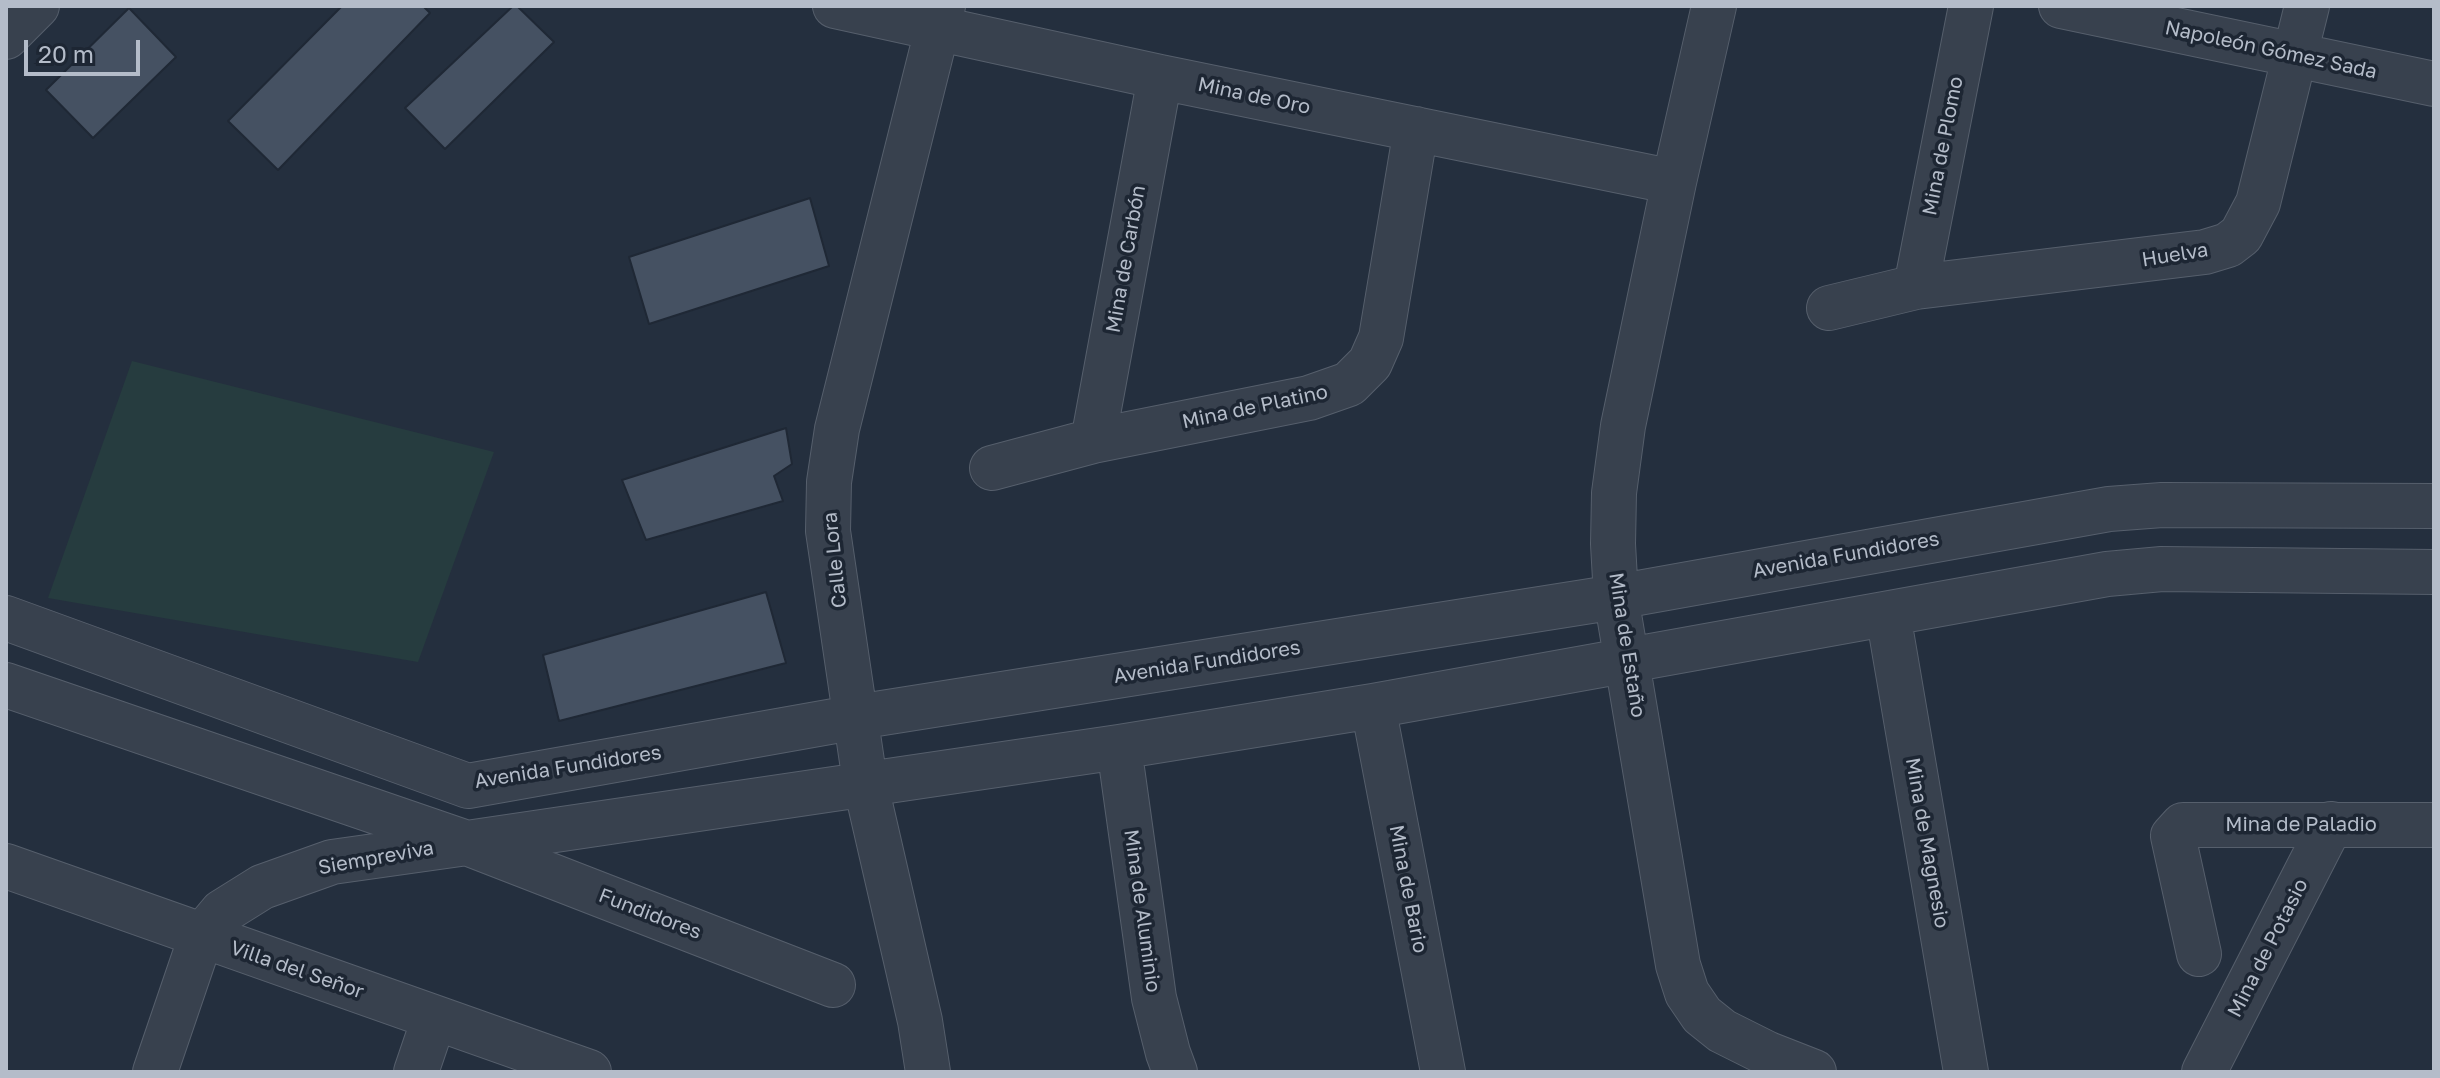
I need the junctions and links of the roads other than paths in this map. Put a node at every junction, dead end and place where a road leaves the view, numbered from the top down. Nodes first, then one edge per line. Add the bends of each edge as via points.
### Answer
1 (37, 6) edge
2 (835, 6) edge
3 (1714, 6) edge
4 (1971, 6) edge
5 (2061, 6) edge
6 (2307, 6) edge
7 (940, 17) edge
8 (6, 37) edge
9 (2296, 55) junction
10 (1160, 77) junction
11 (2434, 84) edge
12 (1416, 129) junction
13 (1674, 182) junction
14 (1916, 287) junction
15 (1829, 308) dead end
16 (1093, 441) junction
17 (992, 468) dead end
18 (2434, 506) edge
19 (2434, 572) edge
20 (1616, 597) junction
21 (1888, 614) junction
22 (6, 618) edge
23 (1628, 659) junction
24 (6, 685) edge
25 (1373, 706) junction
26 (857, 717) junction
27 (1119, 747) junction
28 (865, 782) junction
29 (468, 786) junction
30 (2331, 824) junction
31 (2434, 825) edge
32 (467, 843) junction
33 (6, 866) edge
34 (201, 937) junction
35 (2199, 954) dead end
36 (833, 985) dead end
37 (434, 1019) junction
38 (155, 1072) edge
39 (416, 1072) edge
40 (589, 1072) edge
41 (928, 1072) edge
42 (1175, 1072) edge
43 (1443, 1072) edge
44 (1814, 1072) edge
45 (1966, 1072) edge
46 (2204, 1072) edge

1 - 8 street
2 - 7 street, Mina de Oro
3 - 13 street, Mina de Estaño
4 - 14 street, Mina de Plomo
5 - 9 street, Napoleón Gómez Sada
6 - 9 street, Huelva
7 - 10 street, Mina de Oro
7 - 26 street, Calle Lora via 837,429 829,482 828,531
9 - 11 street, Napoleón Gómez Sada
9 - 14 street, Huelva via 2258,203 2241,235 2228,245
10 - 12 street, Mina de Oro
10 - 16 street, Mina de Carbón
12 - 13 street, Mina de Oro
12 - 16 street, Mina de Platino via 1381,338 1360,375 1309,398
13 - 20 street, Mina de Estaño via 1623,426 1614,493
14 - 15 street, Huelva
16 - 17 street, Mina de Platino
18 - 20 street, Avenida Fundidores via 2109,509
19 - 21 street via 2162,569 2058,581
20 - 23 street, Mina de Estaño
20 - 26 street, Avenida Fundidores
21 - 23 street
21 - 45 street, Mina de Magnesio
22 - 29 street, Avenida Fundidores
23 - 25 street
23 - 44 street, Mina de Estaño via 1687,993 1722,1031
24 - 32 street
25 - 27 street
25 - 43 street, Mina de Bario
26 - 28 street, Calle Lora
26 - 29 street, Avenida Fundidores
27 - 28 street
27 - 42 street, Mina de Aluminio via 1154,998
28 - 32 street
28 - 41 street, Calle Lora
29 - 32 street
30 - 31 street, Mina de Paladio
30 - 35 street, Mina de Paladio via 2177,829 2173,836
30 - 46 street, Mina de Potasio
32 - 34 street, Siempreviva via 332,862 292,875 222,912
32 - 36 street, Fundidores
33 - 34 street, Villa del Señor
34 - 37 street, Villa del Señor
34 - 38 street, Siempreviva
37 - 39 street
37 - 40 street, Villa del Señor

